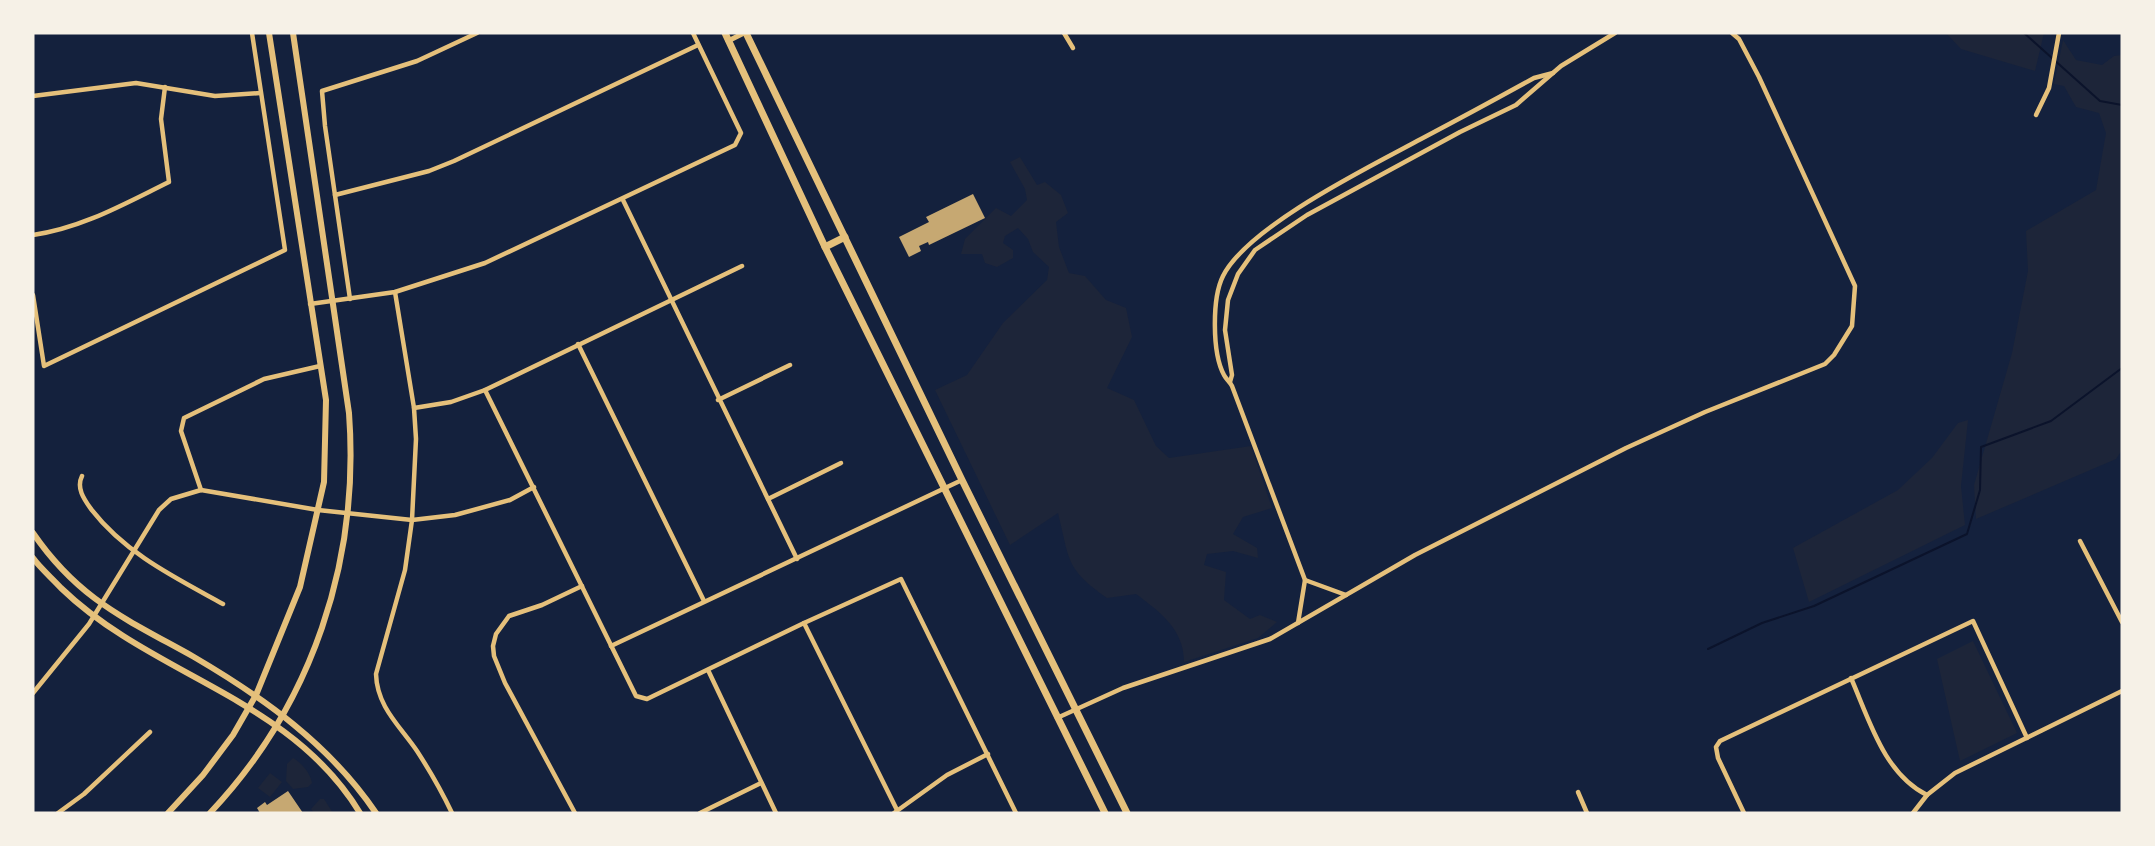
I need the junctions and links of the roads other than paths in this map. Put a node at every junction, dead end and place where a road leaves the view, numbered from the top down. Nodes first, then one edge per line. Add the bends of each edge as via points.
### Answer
1 (252, 33) edge
2 (269, 33) edge
3 (293, 33) edge
4 (477, 33) edge
5 (693, 33) edge
6 (725, 33) edge
7 (745, 33) edge
8 (1064, 33) edge
9 (1615, 33) edge
10 (1732, 33) edge
11 (2059, 34) edge
12 (728, 41) junction
13 (698, 45) junction
14 (1073, 48) dead end
15 (1553, 73) junction
16 (165, 87) junction
17 (260, 93) junction
18 (33, 96) edge
19 (2036, 115) dead end
20 (335, 195) junction
21 (623, 200) junction
22 (33, 235) edge
23 (845, 237) junction
24 (825, 247) junction
25 (742, 266) dead end
26 (395, 292) junction
27 (33, 295) edge
28 (350, 299) junction
29 (669, 300) junction
30 (332, 302) junction
31 (310, 304) junction
32 (35, 319) edge
33 (579, 344) junction
34 (790, 365) dead end
35 (320, 366) junction
36 (1230, 382) junction
37 (485, 390) junction
38 (718, 399) junction
39 (414, 408) junction
40 (841, 463) dead end
41 (82, 476) dead end
42 (962, 480) junction
43 (534, 487) junction
44 (944, 489) junction
45 (201, 490) junction
46 (768, 499) junction
47 (318, 510) junction
48 (347, 512) junction
49 (412, 520) junction
50 (33, 533) edge
51 (2080, 541) dead end
52 (133, 551) junction
53 (33, 558) edge
54 (797, 559) junction
55 (1305, 580) junction
56 (582, 586) junction
57 (1346, 595) junction
58 (704, 601) junction
59 (223, 604) dead end
60 (100, 605) junction
61 (94, 616) junction
62 (2122, 622) edge
63 (804, 623) junction
64 (1298, 623) junction
65 (611, 646) junction
66 (708, 670) junction
67 (1851, 678) junction
68 (2122, 691) edge
69 (33, 693) edge
70 (256, 695) junction
71 (249, 707) junction
72 (1075, 709) junction
73 (285, 716) junction
74 (1057, 718) junction
75 (278, 724) junction
76 (150, 732) dead end
77 (2028, 738) junction
78 (988, 754) junction
79 (761, 783) junction
80 (1578, 792) dead end
81 (1927, 795) junction
82 (895, 812) edge
83 (58, 813) edge
84 (168, 813) edge
85 (210, 813) edge
86 (360, 813) edge
87 (376, 813) edge
88 (452, 813) edge
89 (575, 813) edge
90 (700, 813) edge
91 (776, 813) edge
92 (1016, 813) edge
93 (1105, 813) edge
94 (1127, 813) edge
95 (1587, 813) edge
96 (1744, 813) edge
97 (1913, 813) edge

1 - 17 street
2 - 31 main road
3 - 30 main road
4 - 20 street via 417,61 322,91
5 - 13 street
6 - 12 main road
7 - 12 street
7 - 23 main road
8 - 14 street
9 - 15 street
10 - 57 street via 1760,77 1855,286 1855,318 1834,356 1805,374 1705,412 1626,448 1415,555
11 - 19 street via 2049,88
12 - 24 main road
13 - 20 street via 454,161
13 - 21 street via 741,134 739,139 735,145
15 - 36 street via 1516,105 1307,215 1255,250 1238,274 1228,300 1225,330
15 - 36 street via 1534,78 1352,176 1277,224 1242,252 1223,276 1216,312 1217,347
16 - 17 street via 215,96
16 - 18 street via 136,83
16 - 22 street via 161,119 169,182 87,222
17 - 32 street via 285,250 44,366
20 - 28 street
21 - 26 street via 512,252
21 - 29 street
23 - 24 main road
23 - 42 main road
24 - 44 main road
25 - 29 street
26 - 28 street
26 - 39 street
27 - 32 street
28 - 30 street
29 - 33 street
29 - 38 street
30 - 31 street
30 - 48 main road via 349,413 352,458
31 - 35 main road
33 - 37 street
33 - 58 street
34 - 38 street
35 - 45 street via 264,379 184,418 181,431
35 - 47 main road via 327,438
36 - 55 street
37 - 39 street via 451,402
37 - 43 street
38 - 46 street
39 - 49 street
40 - 46 street
41 - 52 street via 79,488 88,505
42 - 44 street
42 - 72 main road
43 - 49 street via 510,500 455,515
43 - 56 street
44 - 54 street
44 - 74 main road
45 - 47 street
45 - 52 street via 164,504
46 - 54 street
47 - 48 street
47 - 70 main road via 300,587
48 - 49 street
48 - 73 main road via 336,582 318,642
49 - 88 street via 405,570 376,687 387,712 417,750
50 - 60 main road via 69,578
51 - 62 street
52 - 59 street
52 - 60 street
53 - 61 main road
54 - 58 street
55 - 57 street
55 - 64 street
56 - 65 street
56 - 89 street via 510,616 496,634 493,646 505,683
57 - 64 street
58 - 65 street
60 - 61 street
60 - 70 main road
61 - 69 street
61 - 71 main road
63 - 66 street
63 - 78 street via 902,579
63 - 82 street
64 - 72 street via 1270,639 1158,675
65 - 66 street via 640,698 647,699
66 - 79 street
67 - 77 street via 1973,621
67 - 81 street via 1891,764 1901,778
67 - 96 street via 1724,739 1716,747
68 - 77 street
70 - 71 main road
70 - 73 main road
71 - 75 main road
71 - 84 main road via 203,775
72 - 74 street
72 - 94 main road
73 - 75 main road
73 - 87 main road via 336,761
74 - 93 main road
75 - 85 main road via 233,789
75 - 86 main road via 316,758
76 - 83 street
77 - 81 street via 1955,772
78 - 82 street via 948,775
78 - 92 street
79 - 90 street
79 - 91 street
80 - 95 street
81 - 97 street

